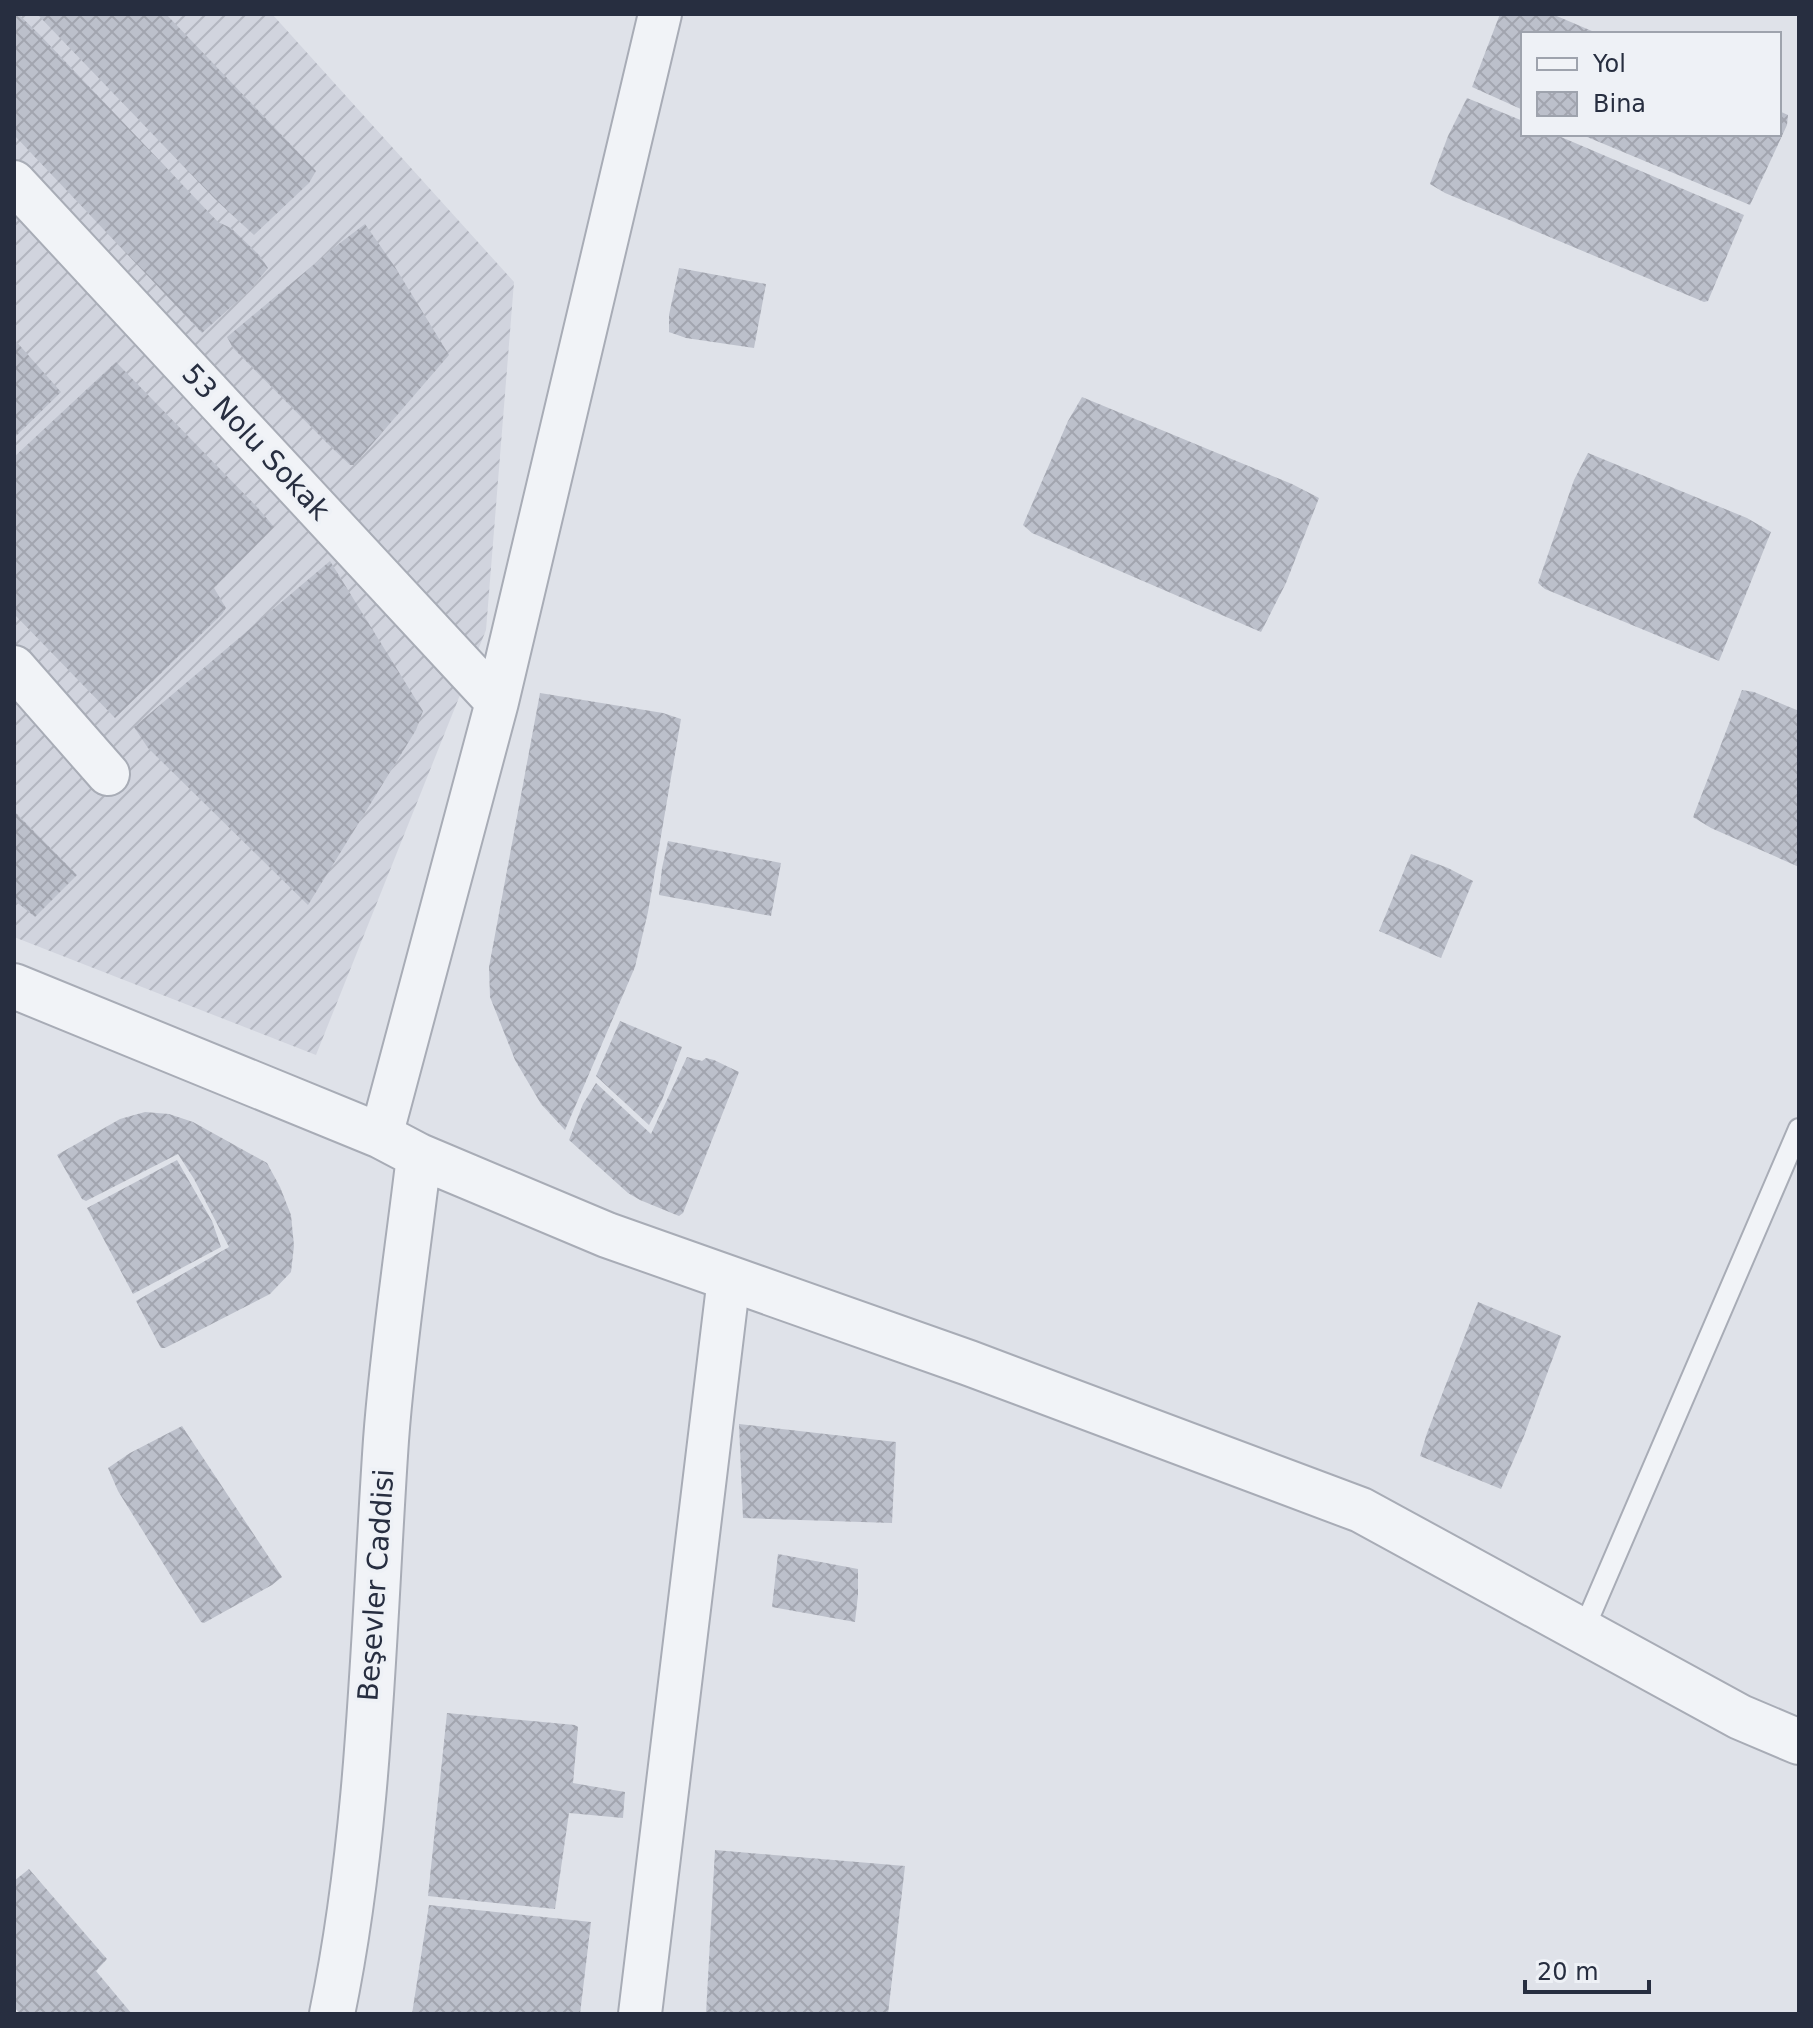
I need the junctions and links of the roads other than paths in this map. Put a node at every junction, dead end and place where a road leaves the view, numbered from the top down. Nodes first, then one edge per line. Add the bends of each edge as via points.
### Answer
1 (660, 14) edge
2 (14, 182) edge
3 (14, 667) edge
4 (497, 702) junction
5 (108, 774) dead end
6 (14, 986) edge
7 (1799, 1129) edge
8 (400, 1146) junction
9 (729, 1278) junction
10 (1583, 1631) junction
11 (1799, 1742) edge
12 (332, 2014) edge
13 (640, 2014) edge

1 - 4 street
2 - 4 street, 53 Nolu Sokak
3 - 5 street
4 - 8 street
6 - 8 street
7 - 10 lane
8 - 9 street via 607,1235
8 - 12 street, Beşevler Caddisi via 363,1782
9 - 10 street via 1361,1510
9 - 13 street
10 - 11 street via 1740,1717

